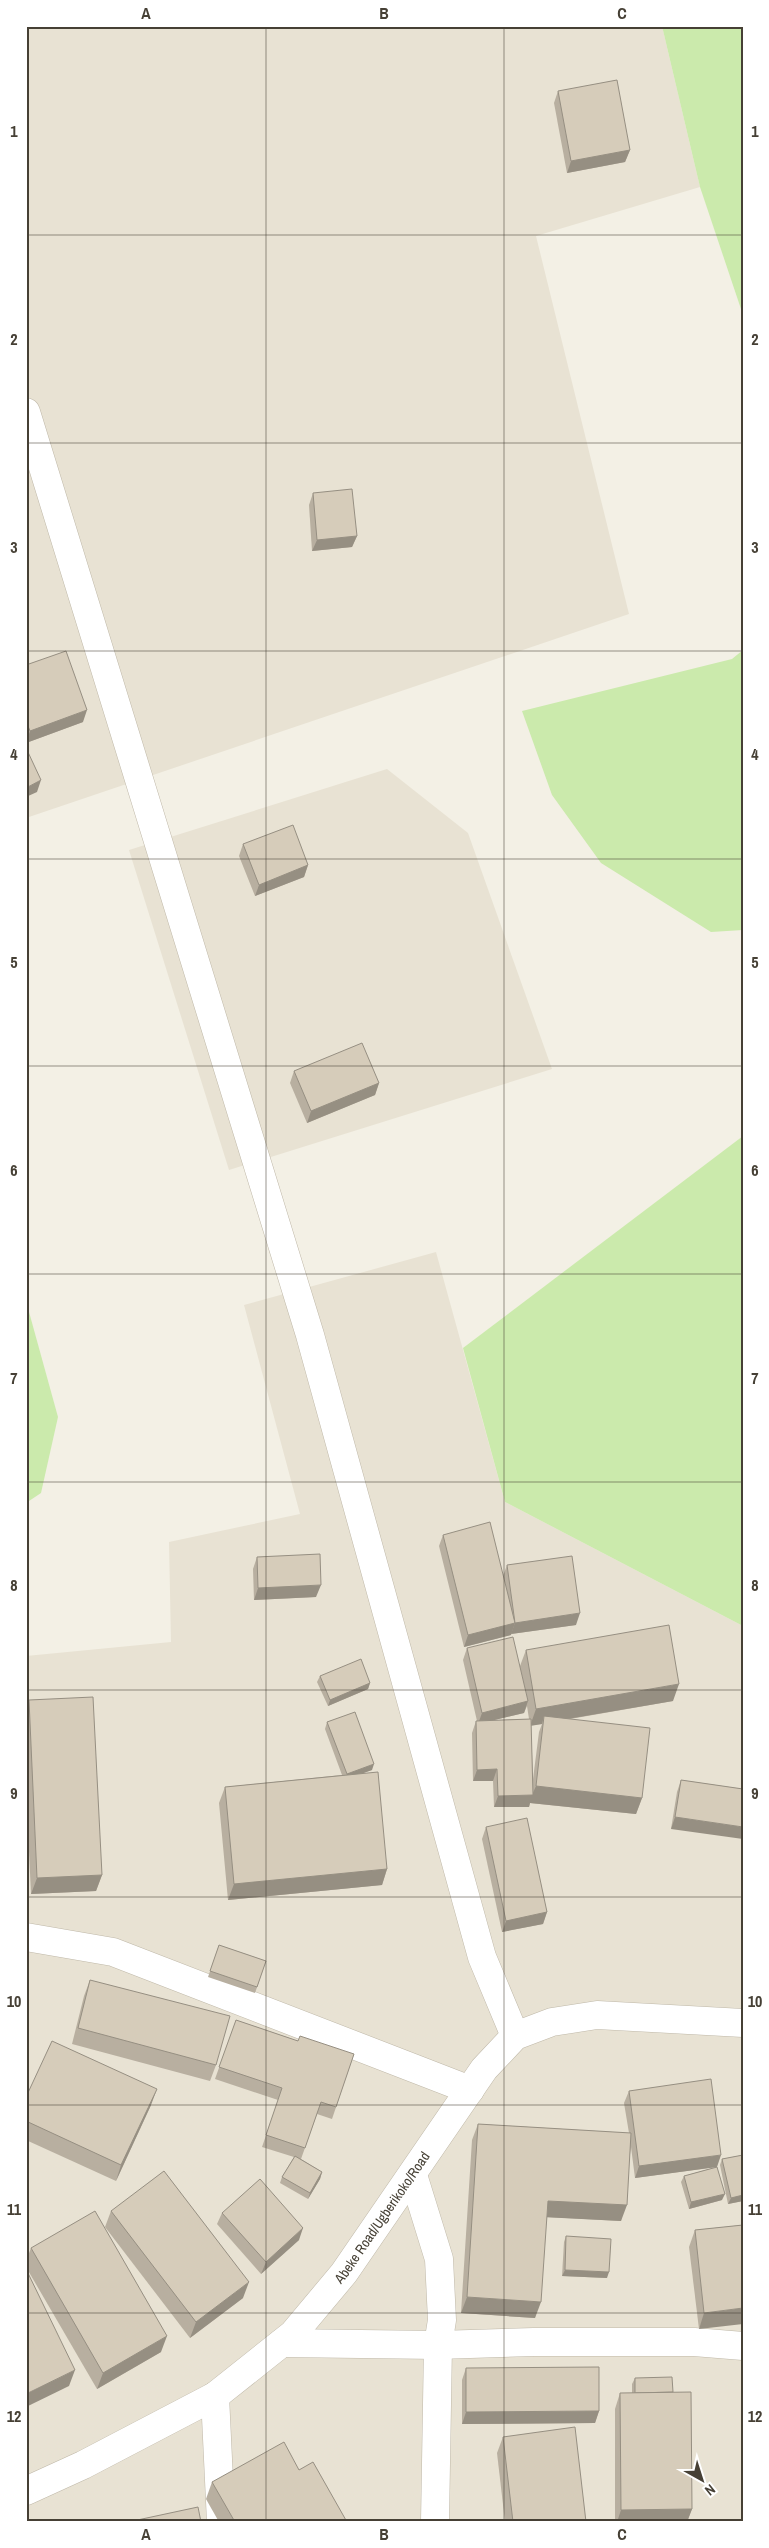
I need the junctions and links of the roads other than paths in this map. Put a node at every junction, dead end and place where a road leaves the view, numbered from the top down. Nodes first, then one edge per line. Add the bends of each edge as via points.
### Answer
1 (26, 412) edge
2 (26, 1937) edge
3 (743, 2023) edge
4 (515, 2036) junction
5 (470, 2090) junction
6 (413, 2175) junction
7 (282, 2343) junction
8 (438, 2345) junction
9 (743, 2346) edge
10 (215, 2396) junction
11 (26, 2491) edge
12 (221, 2522) edge
13 (435, 2522) edge

1 - 4 street via 310,1335 482,1957
2 - 5 street via 113,1952
3 - 4 street, Abeke Road/Ugberikoko/Road via 597,2015 552,2022
4 - 5 street, Abeke Road/Ugberikoko/Road via 484,2069
5 - 6 street, Abeke Road/Ugberikoko/Road
6 - 7 street, Abeke Road/Ugberikoko/Road via 344,2274
6 - 8 street via 439,2259 442,2320
7 - 8 street
7 - 10 street, Abeke Road/Ugberikoko/Road
8 - 9 street via 694,2342
8 - 13 street
10 - 11 street, Abeke Road/Ugberikoko/Road
10 - 12 street

